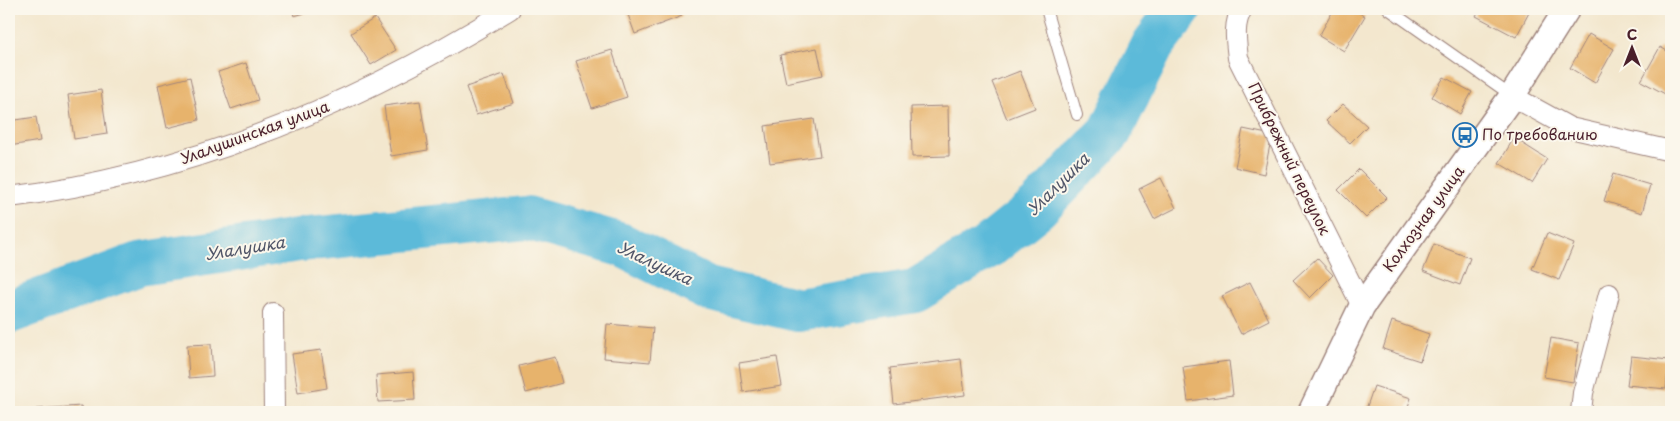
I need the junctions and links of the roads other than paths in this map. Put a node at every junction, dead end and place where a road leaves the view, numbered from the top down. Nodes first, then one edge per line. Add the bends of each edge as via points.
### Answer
1 (1046, 9) edge
2 (1242, 9) edge
3 (1388, 9) edge
4 (1567, 9) edge
5 (507, 10) edge
6 (1512, 96) junction
7 (1077, 115) dead end
8 (1671, 151) edge
9 (9, 197) edge
10 (1609, 294) dead end
11 (1362, 306) junction
12 (273, 313) dead end
13 (274, 412) edge
14 (1311, 412) edge
15 (1581, 412) edge

1 - 7 lane
2 - 11 street, Прибрежный переулок via 1235,39 1238,58
3 - 6 lane
4 - 6 street, Колхозная улица
5 - 9 street, Улалушинская улица via 439,52 312,115 187,160 58,191
6 - 8 street via 1570,128
6 - 11 street, Колхозная улица
10 - 15 street via 1583,392
11 - 14 street, Колхозная улица
12 - 13 street

